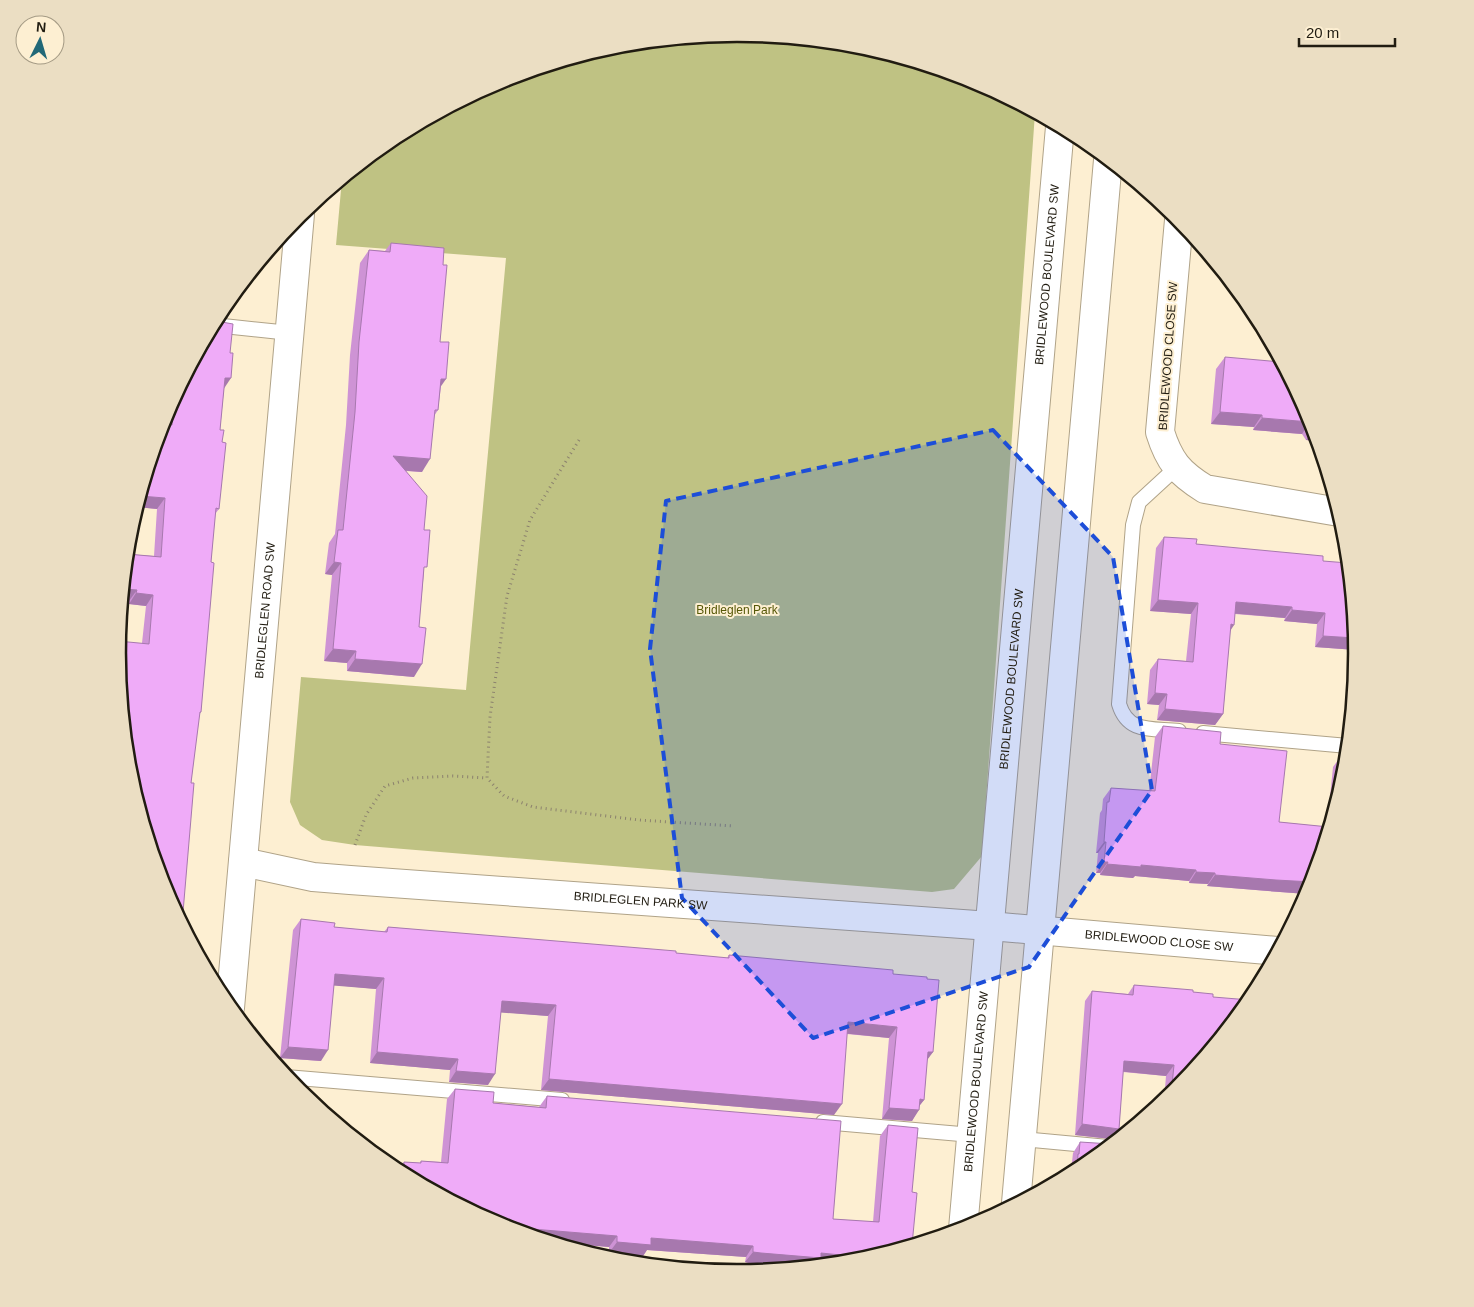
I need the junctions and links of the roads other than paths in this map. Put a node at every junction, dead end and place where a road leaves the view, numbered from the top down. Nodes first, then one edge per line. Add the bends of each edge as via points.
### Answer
1 (1059, 134) edge
2 (1107, 168) edge
3 (299, 228) edge
4 (1178, 231) edge
5 (222, 326) edge
6 (290, 333) junction
7 (1176, 468) junction
8 (1331, 511) edge
9 (1341, 745) edge
10 (243, 862) junction
11 (990, 926) junction
12 (1040, 931) junction
13 (1271, 950) edge
14 (231, 996) edge
15 (298, 1078) edge
16 (575, 1101) edge
17 (814, 1121) edge
18 (972, 1135) junction
19 (1022, 1139) junction
20 (1098, 1146) edge
21 (1017, 1196) edge
22 (964, 1221) edge

1 - 11 street, BRIDLEWOOD BOULEVARD SW
2 - 12 street
3 - 6 street, BRIDLEGLEN ROAD SW
4 - 7 street, BRIDLEWOOD CLOSE SW via 1160,432
5 - 6 lane
6 - 10 street, BRIDLEGLEN ROAD SW
7 - 8 street, BRIDLEWOOD CLOSE SW via 1205,489
7 - 9 lane via 1139,502 1133,525 1119,704 1122,714 1137,727
10 - 11 street, BRIDLEGLEN PARK SW via 313,877
10 - 14 street, BRIDLEGLEN ROAD SW
11 - 12 street, BRIDLEGLEN PARK SW
11 - 18 street, BRIDLEWOOD BOULEVARD SW
12 - 13 street, BRIDLEWOOD CLOSE SW
12 - 19 street
15 - 16 lane
17 - 18 lane
18 - 22 street, BRIDLEWOOD BOULEVARD SW
19 - 20 lane
19 - 21 street

